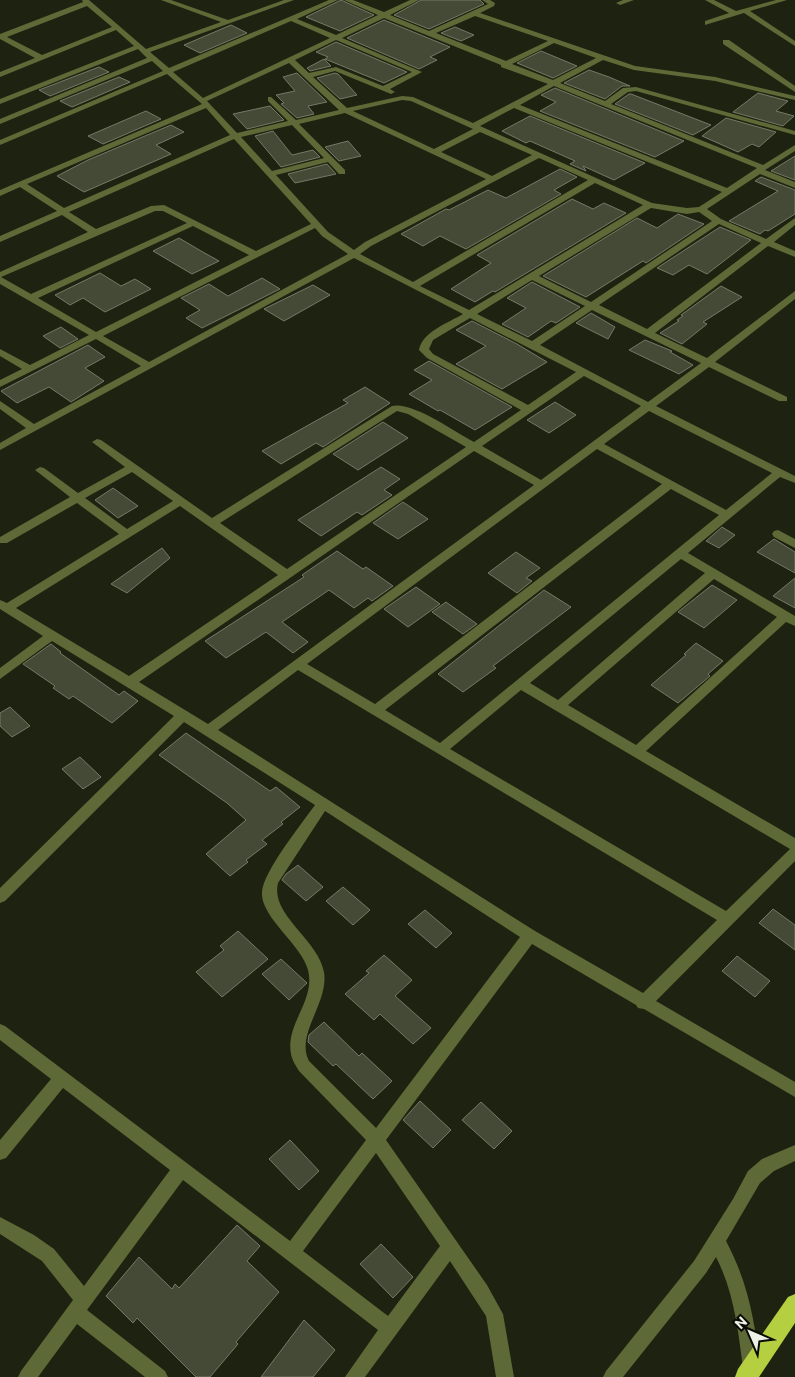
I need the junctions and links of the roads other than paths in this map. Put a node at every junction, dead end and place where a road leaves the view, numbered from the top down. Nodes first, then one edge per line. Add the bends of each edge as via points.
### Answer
1 (164, 0) edge
2 (261, 0) edge
3 (292, 0) edge
4 (335, 0) edge
5 (347, 0) edge
6 (416, 0) edge
7 (485, 0) edge
8 (631, 0) edge
9 (708, 0) edge
10 (744, 0) edge
11 (784, 0) edge
12 (86, 1) edge
13 (620, 3) dead end
14 (276, 5) junction
15 (755, 7) junction
16 (744, 10) junction
17 (474, 13) junction
18 (735, 13) junction
19 (382, 15) junction
20 (291, 19) junction
21 (228, 22) junction
22 (708, 23) dead end
23 (117, 27) junction
24 (428, 34) junction
25 (1, 37) edge
26 (336, 37) junction
27 (553, 41) junction
28 (726, 42) dead end
29 (795, 44) edge
30 (146, 51) junction
31 (41, 58) junction
32 (601, 58) junction
33 (289, 59) junction
34 (504, 65) junction
35 (168, 72) junction
36 (0, 75) edge
37 (308, 76) junction
38 (553, 84) junction
39 (383, 89) junction
40 (795, 90) edge
41 (402, 98) junction
42 (795, 98) edge
43 (271, 99) dead end
44 (0, 102) edge
45 (204, 103) junction
46 (514, 105) junction
47 (604, 105) junction
48 (344, 110) junction
49 (0, 122) edge
50 (294, 122) junction
51 (476, 127) junction
52 (795, 132) edge
53 (234, 136) junction
54 (0, 143) edge
55 (795, 148) edge
56 (434, 152) junction
57 (537, 156) junction
58 (330, 159) junction
59 (761, 169) junction
60 (342, 172) dead end
61 (269, 174) junction
62 (492, 180) junction
63 (593, 181) junction
64 (20, 184) junction
65 (795, 185) edge
66 (728, 191) junction
67 (0, 193) edge
68 (650, 205) junction
69 (701, 209) junction
70 (64, 211) junction
71 (718, 221) junction
72 (795, 221) edge
73 (193, 223) junction
74 (315, 225) junction
75 (95, 232) junction
76 (0, 239) edge
77 (767, 242) junction
78 (354, 254) junction
79 (795, 254) edge
80 (256, 255) junction
81 (0, 275) edge
82 (531, 276) junction
83 (0, 280) edge
84 (413, 286) junction
85 (795, 294) edge
86 (30, 298) junction
87 (591, 305) junction
88 (469, 314) junction
89 (648, 333) junction
90 (96, 336) junction
91 (533, 344) junction
92 (0, 352) edge
93 (707, 363) junction
94 (149, 366) junction
95 (29, 370) junction
96 (583, 372) junction
97 (0, 384) edge
98 (783, 399) dead end
99 (0, 404) edge
100 (648, 406) junction
101 (527, 409) junction
102 (34, 429) junction
103 (97, 442) dead end
104 (596, 444) junction
105 (474, 446) junction
106 (0, 447) edge
107 (132, 466) junction
108 (40, 470) dead end
109 (779, 472) junction
110 (795, 480) edge
111 (541, 484) junction
112 (670, 484) junction
113 (78, 498) junction
114 (180, 500) junction
115 (727, 515) junction
116 (212, 522) junction
117 (127, 534) junction
118 (778, 534) dead end
119 (3, 540) dead end
120 (795, 544) edge
121 (680, 553) junction
122 (713, 573) junction
123 (287, 575) junction
124 (4, 606) edge
125 (790, 619) edge
126 (52, 635) junction
127 (298, 664) junction
128 (3, 668) edge
129 (130, 682) junction
130 (521, 684) junction
131 (560, 705) junction
132 (376, 710) junction
133 (183, 715) junction
134 (208, 730) junction
135 (441, 749) junction
136 (637, 752) junction
137 (323, 803) junction
138 (795, 845) edge
139 (795, 852) edge
140 (0, 897) edge
141 (727, 919) junction
142 (530, 935) junction
143 (643, 1003) junction
144 (0, 1031) edge
145 (62, 1078) junction
146 (795, 1090) edge
147 (376, 1139) junction
148 (0, 1152) edge
149 (795, 1153) edge
150 (181, 1169) junction
151 (0, 1225) edge
152 (717, 1241) junction
153 (450, 1246) junction
154 (292, 1252) junction
155 (795, 1304) edge
156 (80, 1305) junction
157 (390, 1328) junction
158 (749, 1372) edge
159 (27, 1377) edge
160 (159, 1377) edge
161 (354, 1377) edge
162 (506, 1377) edge
163 (612, 1377) edge

1 - 21 street
2 - 14 street
3 - 14 street
4 - 20 street
5 - 19 street
6 - 19 street
7 - 17 street via 492,5
8 - 13 street
9 - 18 street
10 - 15 street
11 - 15 street
12 - 23 street
12 - 25 street
14 - 21 street
15 - 16 street
16 - 18 street
16 - 29 street
17 - 24 street
17 - 27 street
18 - 22 street
19 - 24 street
19 - 26 street
20 - 26 street
20 - 35 street
21 - 30 street
23 - 30 street
23 - 31 street
24 - 34 street
25 - 31 street
26 - 33 street
26 - 39 street via 418,72
27 - 32 street
27 - 34 street
28 - 40 street
30 - 35 street
30 - 44 street
30 - 49 street
31 - 36 street
32 - 38 street
32 - 42 street via 634,68 715,79
33 - 37 street
33 - 45 street
34 - 38 street
35 - 45 street
35 - 54 street
37 - 39 street via 336,69
37 - 48 street
38 - 46 street
38 - 47 street
39 - 41 street
41 - 48 street
41 - 51 street via 412,99
43 - 50 street
45 - 53 street
45 - 64 street
46 - 51 street
46 - 66 street
47 - 52 street via 626,90 636,89
47 - 59 street
48 - 50 street
48 - 56 street
50 - 53 street
50 - 58 street
51 - 56 street
51 - 57 street
53 - 61 street
53 - 70 street
55 - 59 street
56 - 62 street
57 - 62 street
57 - 63 street
58 - 60 street
58 - 61 street
59 - 65 street
59 - 66 street
61 - 74 street
62 - 78 street
63 - 68 street
63 - 84 street
64 - 67 street
64 - 70 street
66 - 69 street
68 - 69 street via 687,211
68 - 82 street
69 - 71 street
70 - 75 street
70 - 76 street
71 - 77 street
71 - 87 street
72 - 77 street
73 - 75 street via 164,208 154,208
73 - 80 street
73 - 86 street
74 - 78 street
74 - 80 street
75 - 81 street
77 - 79 street
77 - 89 street
78 - 84 street
78 - 94 street
80 - 90 street
82 - 87 street
82 - 88 street
83 - 86 street
84 - 88 street
85 - 93 street
86 - 90 street
87 - 89 street
87 - 91 street
88 - 91 street
88 - 101 street via 430,338 424,350
89 - 93 street
90 - 94 street
90 - 95 street
91 - 96 street
92 - 95 street
93 - 98 street
93 - 100 street
94 - 102 street
95 - 97 street
96 - 100 street
96 - 101 street
99 - 102 street
100 - 104 street
100 - 109 street
101 - 105 street
102 - 106 street
103 - 107 street
104 - 111 street
104 - 112 street
105 - 111 street
105 - 116 street via 412,412 396,408
105 - 123 street
107 - 113 street
107 - 114 street
108 - 113 street
109 - 110 street
109 - 115 street
111 - 127 street
112 - 115 street
112 - 132 street
113 - 117 street
113 - 119 street
114 - 116 street
114 - 117 street
115 - 121 street
116 - 123 street
117 - 124 street
118 - 120 street
121 - 122 street
121 - 130 street
122 - 125 street
122 - 131 street
123 - 129 street
124 - 126 street
125 - 136 street
126 - 128 street
126 - 129 street
127 - 132 street
127 - 134 street
129 - 133 street
130 - 131 street
130 - 135 street
131 - 136 street
132 - 135 street
133 - 134 street
133 - 140 street
134 - 137 street
135 - 141 street
136 - 138 street
137 - 142 street
137 - 147 street via 271,882 269,895 316,970 318,984 299,1040 298,1053 304,1066
139 - 141 street
141 - 143 street
142 - 143 street
142 - 147 street
143 - 146 street
144 - 145 street
145 - 148 street
145 - 150 street
147 - 153 street
147 - 154 street
149 - 152 street via 768,1165 754,1177
150 - 154 street
150 - 156 street
151 - 156 street via 48,1255
152 - 158 street via 731,1268 743,1307
152 - 163 street
153 - 157 street
153 - 162 street via 494,1314
154 - 157 street
155 - 158 highway
156 - 159 street
156 - 160 street
157 - 161 street

